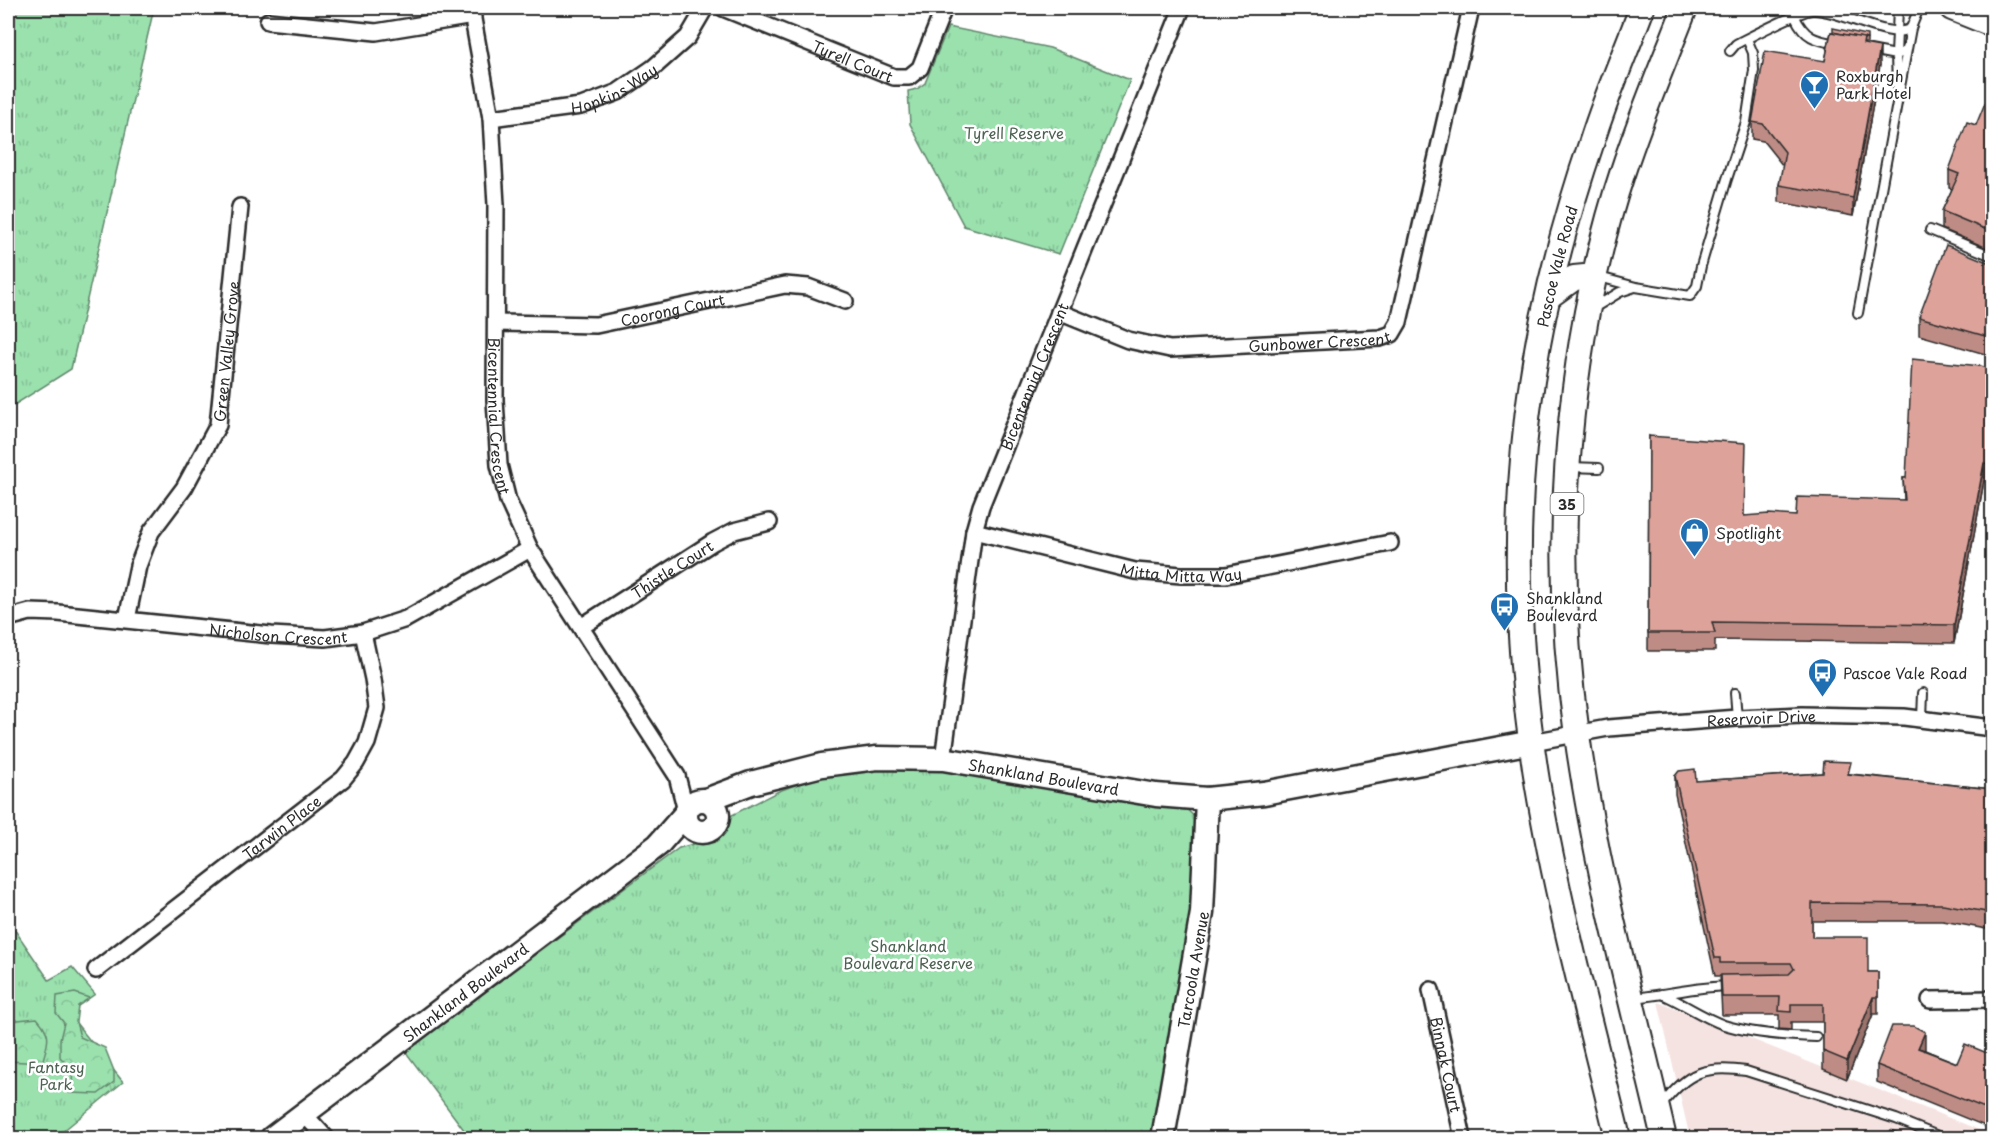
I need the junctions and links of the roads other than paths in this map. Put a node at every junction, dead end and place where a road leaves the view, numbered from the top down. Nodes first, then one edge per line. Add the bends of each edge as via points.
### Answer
1 (705, 8) edge
2 (723, 8) edge
3 (944, 8) edge
4 (1182, 8) edge
5 (1471, 8) edge
6 (1685, 8) edge
7 (1898, 8) edge
8 (1919, 8) edge
9 (1952, 8) edge
10 (472, 12) edge
11 (1638, 13) edge
12 (1795, 17) junction
13 (268, 21) dead end
14 (1992, 24) edge
15 (1911, 28) junction
16 (1897, 32) junction
17 (1748, 39) junction
18 (1843, 45) edge
19 (1864, 49) edge
20 (1730, 51) dead end
21 (1906, 51) junction
22 (1896, 55) junction
23 (1898, 99) junction
24 (491, 118) junction
25 (240, 207) dead end
26 (1930, 230) dead end
27 (1992, 256) edge
28 (1595, 276) junction
29 (1636, 287) junction
30 (1549, 296) junction
31 (844, 301) dead end
32 (1059, 312) junction
33 (1587, 313) junction
34 (1858, 313) dead end
35 (496, 323) junction
36 (1568, 467) junction
37 (1599, 468) dead end
38 (769, 522) dead end
39 (974, 531) junction
40 (1390, 543) dead end
41 (530, 549) junction
42 (8, 618) edge
43 (127, 619) junction
44 (581, 627) junction
45 (363, 633) junction
46 (1735, 693) dead end
47 (1923, 693) dead end
48 (1737, 718) junction
49 (1922, 719) junction
50 (1992, 728) edge
51 (1577, 733) junction
52 (1532, 741) junction
53 (944, 759) junction
54 (1207, 799) junction
55 (700, 812) junction
56 (96, 970) dead end
57 (1431, 986) dead end
58 (1743, 986) edge
59 (1662, 994) junction
60 (1631, 998) junction
61 (1992, 999) edge
62 (1930, 1000) dead end
63 (1816, 1037) dead end
64 (1658, 1111) junction
65 (304, 1114) junction
66 (272, 1138) edge
67 (326, 1138) edge
68 (1162, 1138) edge
69 (1463, 1138) edge
70 (1618, 1138) edge
71 (1664, 1138) edge
72 (1943, 1138) edge

1 - 24 street, Hopkins Way via 688,37 618,92 581,106
2 - 3 street, Tyrell Court via 894,77 909,77 920,68
4 - 32 street, Bicentennial Crescent
5 - 32 street, Gunbower Crescent via 1399,322 1392,334 1380,338 1170,350 1128,340
6 - 28 main road, 35 via 1623,171
7 - 16 lane
8 - 15 lane
9 - 14 main road
10 - 13 street via 376,32
10 - 24 street, Bicentennial Crescent
11 - 30 main road, Pascoe Vale Road via 1573,200
12 - 16 lane via 1809,10 1823,10
12 - 17 lane
12 - 18 lane via 1810,36
15 - 16 lane
15 - 21 lane
16 - 22 lane
17 - 20 lane
17 - 29 lane via 1754,70 1746,122 1697,286 1690,296
19 - 22 lane
21 - 22 lane
21 - 23 lane
22 - 23 lane
23 - 34 lane
24 - 35 street, Bicentennial Crescent
25 - 43 street, Green Valley Grove via 218,425 184,488 151,532 138,566
26 - 27 lane
28 - 29 lane
28 - 30 main road via 1574,278
28 - 33 main road, 35
29 - 33 lane via 1620,292
30 - 52 main road, Pascoe Vale Road via 1532,381 1521,497 1522,631
31 - 35 street, Coorong Court via 808,287 785,285 596,325
32 - 39 street, Bicentennial Crescent
33 - 36 main road, 35
35 - 41 street, Bicentennial Crescent via 499,465 508,501
36 - 37 lane
36 - 51 main road, 35 via 1566,604
38 - 44 street, Thistle Court via 734,531 713,542
39 - 40 street, Mitta Mitta Way via 1136,571 1181,576 1226,575
39 - 53 street, Bicentennial Crescent
41 - 44 street, Bicentennial Crescent
41 - 45 street, Nicholson Crescent via 406,619
42 - 43 street, Nicholson Crescent via 30,612
43 - 45 street, Nicholson Crescent via 271,635 325,638
44 - 55 street, Bicentennial Crescent
45 - 56 street, Tarwin Place via 377,708 367,743 356,763 343,779
46 - 48 lane
47 - 49 lane
48 - 49 street, Reservoir Drive via 1825,715
48 - 51 street, Reservoir Drive
49 - 50 street, Reservoir Drive
51 - 52 street, Reservoir Drive
51 - 60 main road, 35 via 1592,829
52 - 54 street, Shankland Boulevard via 1264,793
52 - 70 main road, Pascoe Vale Road via 1553,864
53 - 54 street, Shankland Boulevard via 1156,795
53 - 55 street, Shankland Boulevard via 877,758 822,765 751,783
54 - 68 street, Tarcoola Avenue via 1202,913
55 - 65 street, Shankland Boulevard
57 - 69 street, Binnak Court
58 - 59 lane
59 - 60 lane
59 - 63 lane via 1724,1025 1754,1032
60 - 64 main road, 35
61 - 62 street
64 - 71 main road, 35
64 - 72 lane via 1682,1082 1700,1071 1722,1068 1746,1071
65 - 66 street, Shankland Boulevard
65 - 67 street

